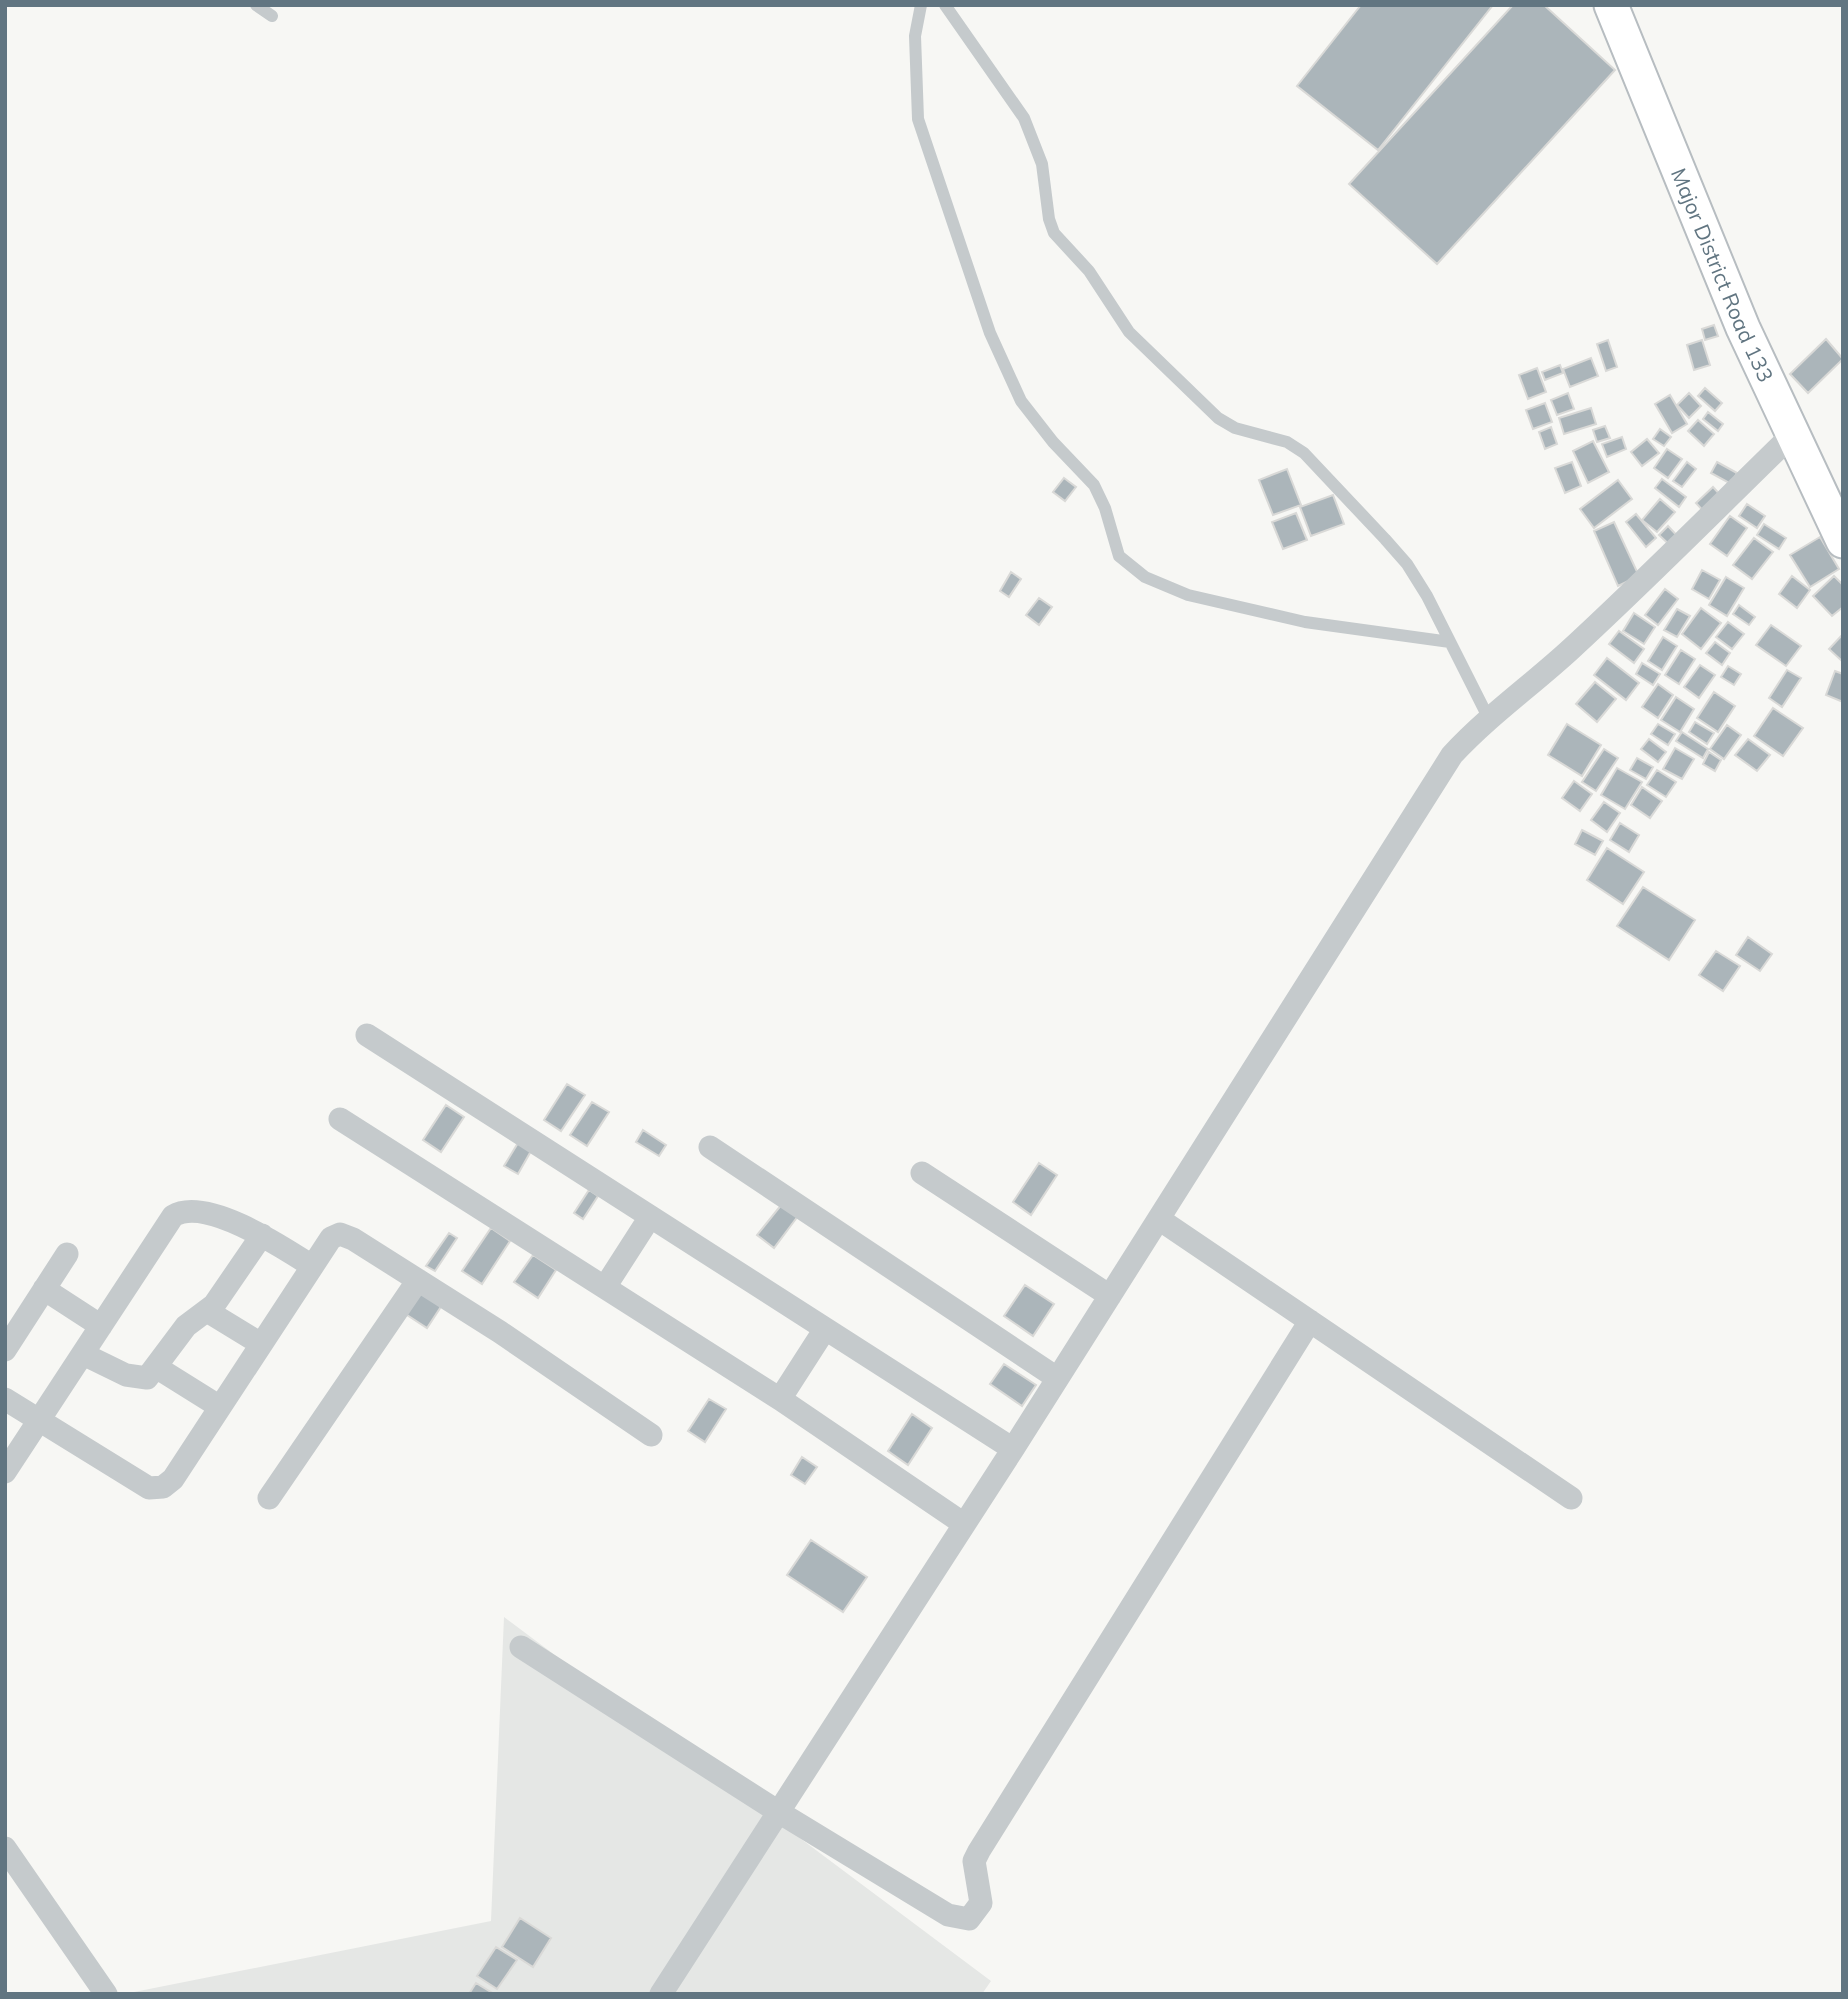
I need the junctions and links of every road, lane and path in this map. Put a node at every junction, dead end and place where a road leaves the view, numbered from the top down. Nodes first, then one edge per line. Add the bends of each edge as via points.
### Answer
1 (256, 5) edge
2 (921, 5) edge
3 (945, 5) edge
4 (1611, 5) edge
5 (272, 16) dead end
6 (1793, 434) junction
7 (1843, 541) edge
8 (1450, 642) junction
9 (1488, 717) junction
10 (367, 1035) dead end
11 (340, 1119) dead end
12 (710, 1147) dead end
13 (922, 1172) dead end
14 (650, 1217) junction
15 (1159, 1219) junction
16 (262, 1234) junction
17 (67, 1254) dead end
18 (312, 1266) junction
19 (418, 1280) junction
20 (605, 1287) junction
21 (44, 1289) junction
22 (1110, 1296) junction
23 (207, 1311) junction
24 (1310, 1321) junction
25 (12, 1324) edge
26 (101, 1326) junction
27 (825, 1328) junction
28 (261, 1344) junction
29 (5, 1350) edge
30 (83, 1354) junction
31 (156, 1367) junction
32 (1057, 1378) junction
33 (5, 1399) edge
34 (780, 1399) junction
35 (220, 1407) junction
36 (39, 1420) junction
37 (651, 1435) dead end
38 (1013, 1449) junction
39 (5, 1472) edge
40 (269, 1498) dead end
41 (1571, 1498) dead end
42 (964, 1524) junction
43 (521, 1647) dead end
44 (777, 1811) junction
45 (5, 1848) edge
46 (106, 1994) edge
47 (661, 1994) edge

1 - 5 lane
2 - 8 lane via 915,36 918,119 990,333 1021,401 1094,485 1119,556 1145,577 1188,595 1305,622
3 - 8 lane via 1024,118 1042,164 1054,233 1089,271 1129,332 1218,418 1235,428 1287,442 1304,453 1407,564
4 - 6 main road, Major District Road 133 via 1743,328
6 - 7 main road, Major District Road 133
6 - 9 street via 1616,607
8 - 9 lane
9 - 15 street via 1452,755
10 - 14 street
11 - 20 street
12 - 32 street
13 - 22 street
14 - 20 street
14 - 27 street
15 - 22 street
15 - 24 street
16 - 18 street
16 - 23 street
16 - 26 street via 181,1211 173,1216
17 - 21 street
18 - 19 street via 331,1238 340,1234
18 - 28 street
19 - 37 street
19 - 40 street
20 - 34 street
21 - 25 street
21 - 26 street
22 - 32 street
23 - 28 street
23 - 31 street via 186,1326
24 - 41 street
24 - 44 street via 979,1851 974,1861 981,1903 976,1913 959,1920 947,1915
25 - 29 street
26 - 30 street
27 - 34 street
27 - 38 street
28 - 35 street
30 - 31 street via 139,1379 147,1378
30 - 36 street
31 - 35 street
32 - 38 street
33 - 36 street
34 - 42 street
35 - 36 street via 173,1479 163,1487 149,1488
36 - 39 street
38 - 42 street
42 - 44 street
43 - 44 street
44 - 47 street
45 - 46 street

